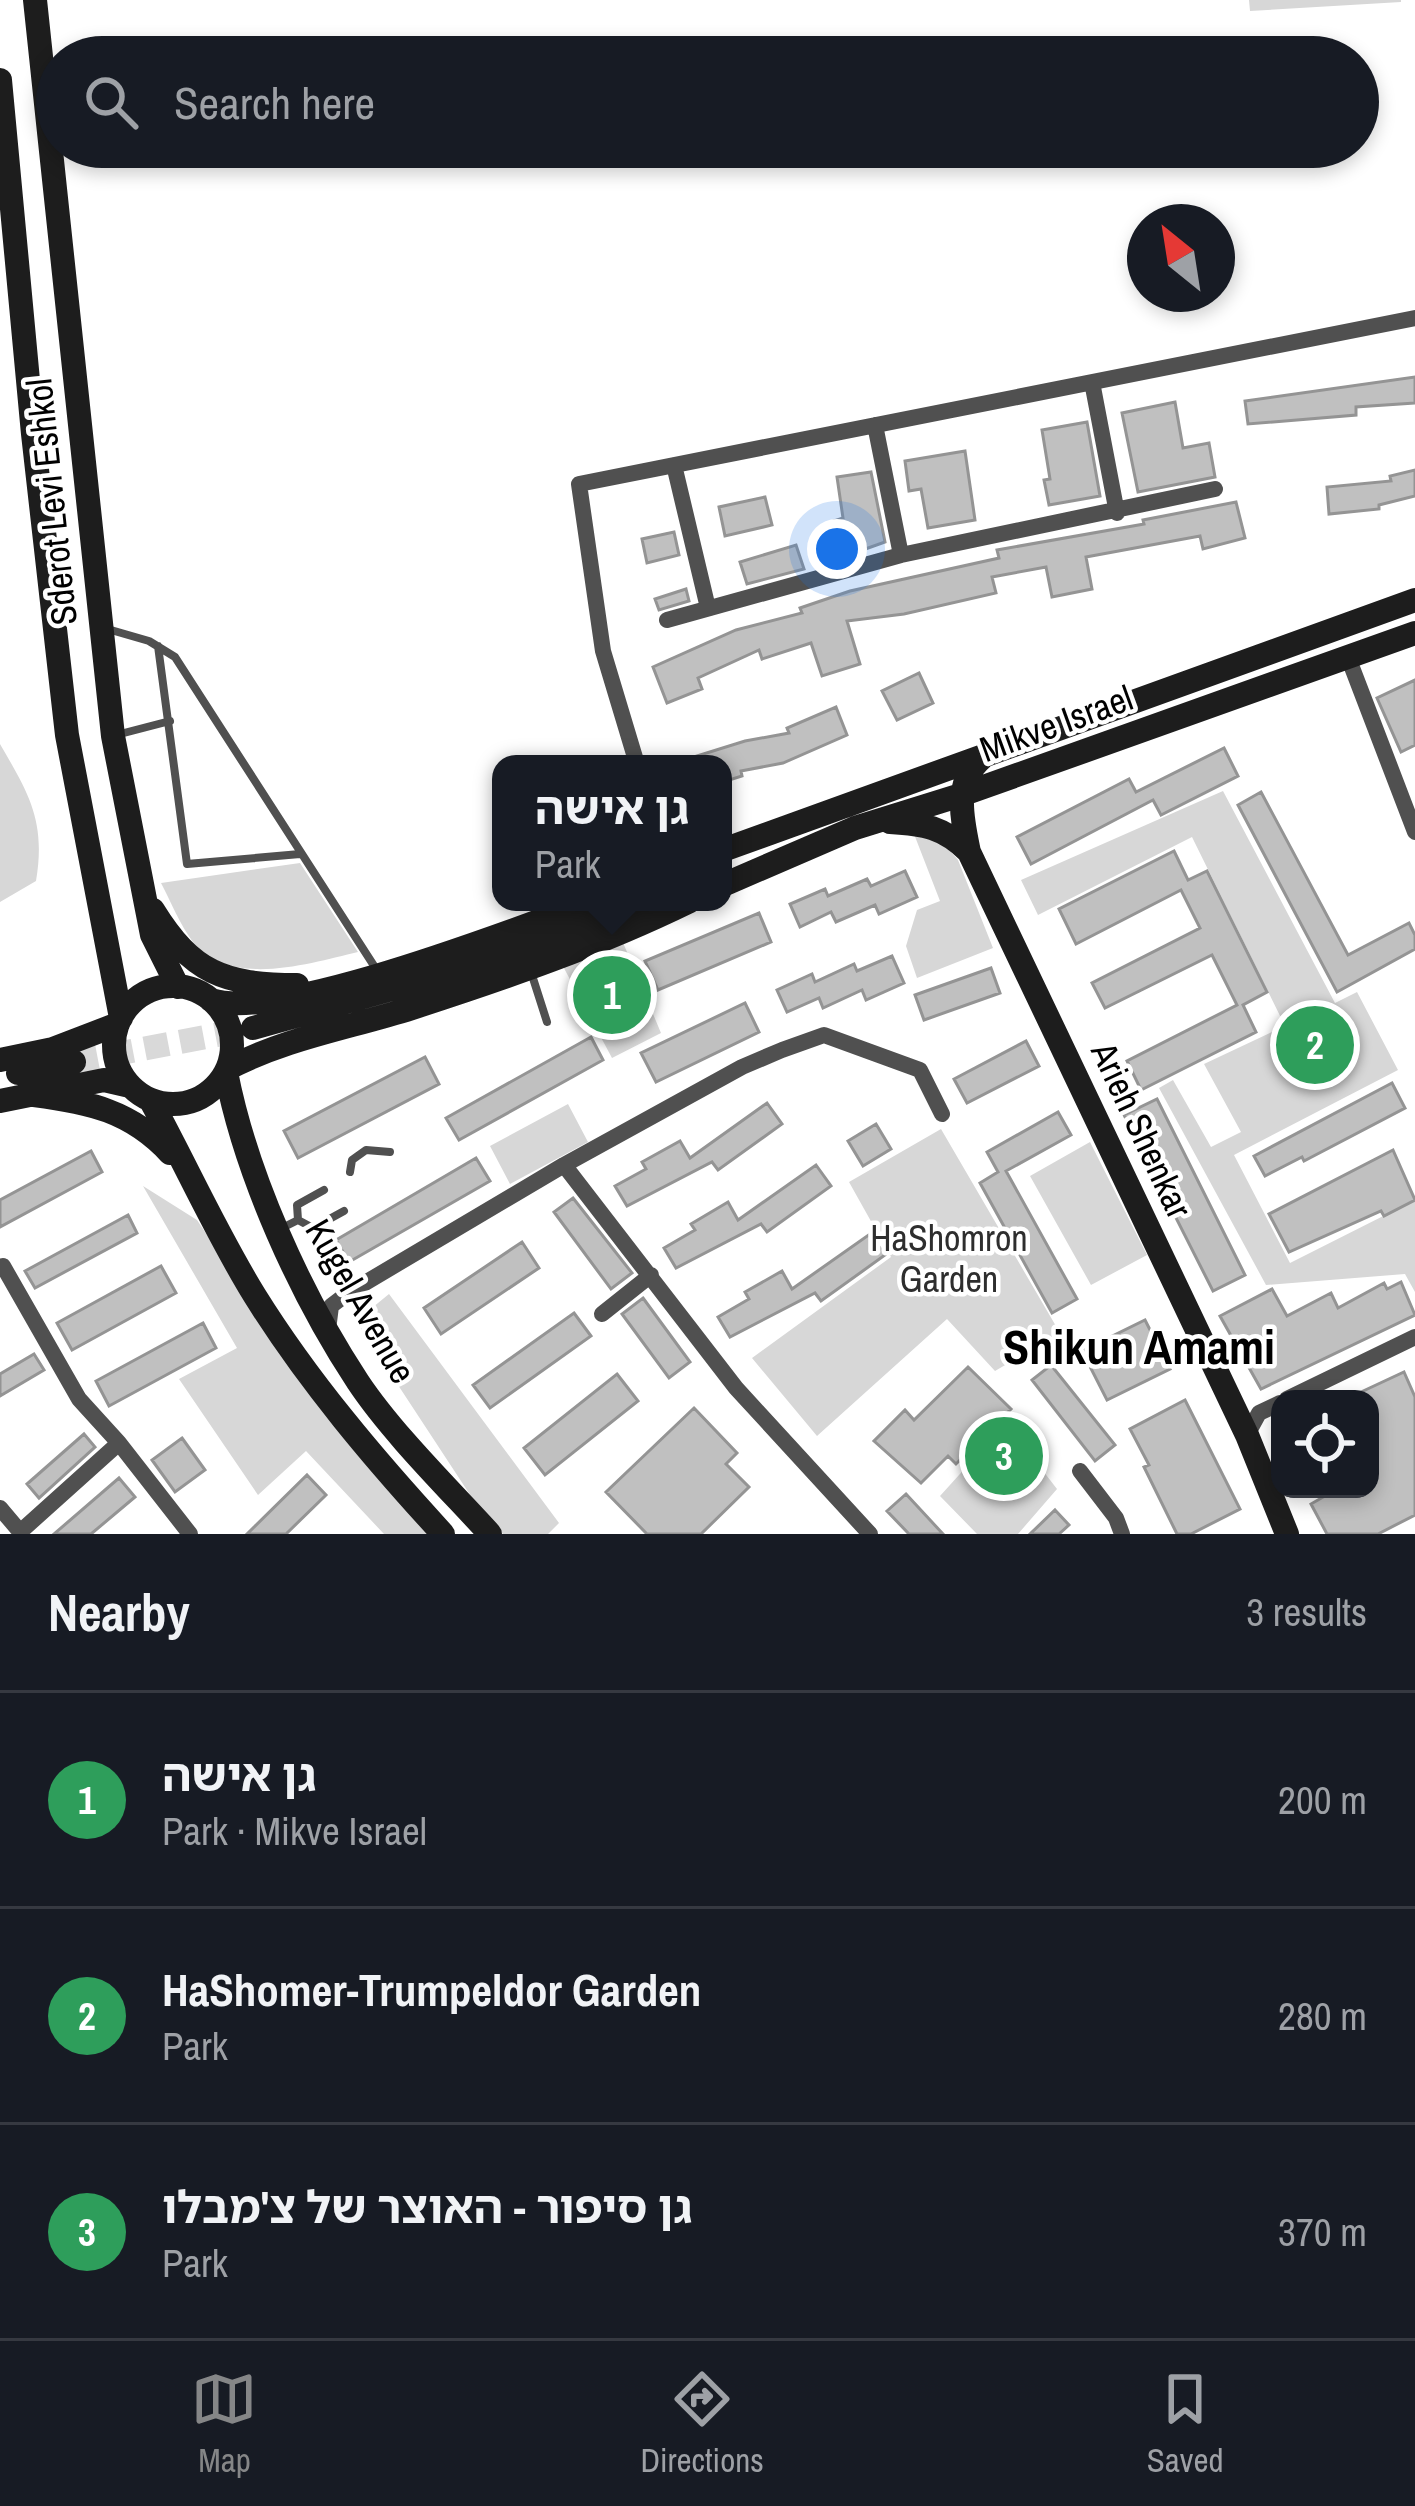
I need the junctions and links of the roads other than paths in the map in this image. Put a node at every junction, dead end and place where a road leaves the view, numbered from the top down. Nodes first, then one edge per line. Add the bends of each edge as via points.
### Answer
1 (35, 0) edge
2 (39, 36) edge
3 (0, 80) edge
4 (52, 168) edge
5 (1415, 318) edge
6 (1092, 382) junction
7 (875, 425) junction
8 (674, 464) junction
9 (1215, 490) dead end
10 (1118, 513) junction
11 (901, 555) junction
12 (1415, 600) edge
13 (708, 608) junction
14 (667, 620) dead end
15 (99, 626) junction
16 (1415, 633) edge
17 (158, 646) junction
18 (1348, 657) junction
19 (170, 722) junction
20 (112, 736) junction
21 (634, 755) edge
22 (982, 758) junction
23 (961, 795) junction
24 (875, 820) junction
25 (1415, 832) edge
26 (732, 847) edge
27 (969, 852) junction
28 (301, 854) junction
29 (732, 880) edge
30 (143, 894) junction
31 (564, 911) edge
32 (615, 911) edge
33 (666, 911) edge
34 (531, 967) junction
35 (379, 974) junction
36 (353, 981) junction
37 (178, 987) junction
38 (211, 1000) junction
39 (119, 1021) junction
40 (547, 1022) dead end
41 (253, 1028) tunnel mouth
42 (0, 1060) edge
43 (74, 1062) tunnel mouth
44 (227, 1070) junction
45 (0, 1076) edge
46 (140, 1093) junction
47 (34, 1095) junction
48 (0, 1101) edge
49 (942, 1114) dead end
50 (389, 1152) dead end
51 (564, 1165) junction
52 (350, 1172) dead end
53 (190, 1180) junction
54 (324, 1190) dead end
55 (344, 1211) dead end
56 (288, 1225) junction
57 (2, 1267) edge
58 (651, 1275) junction
59 (602, 1314) dead end
60 (328, 1330) junction
61 (1415, 1336) edge
62 (1306, 1390) edge
63 (1271, 1407) edge
64 (1246, 1435) junction
65 (119, 1443) junction
66 (1080, 1471) dead end
67 (0, 1508) edge
68 (437, 1529) edge
69 (21, 1533) edge
70 (190, 1534) edge
71 (490, 1534) edge
72 (871, 1534) edge
73 (1122, 1534) edge
74 (1287, 1534) edge

1 - 2 main road, Sderot Levi Eshkol
3 - 39 main road, Sderot Levi Eshkol via 67,735
4 - 15 main road, Sderot Levi Eshkol
5 - 6 street
6 - 7 street
6 - 10 street
7 - 8 street
7 - 11 street
8 - 13 street
8 - 21 street via 579,484 603,651
9 - 10 street
10 - 11 street
11 - 13 street
12 - 22 main road, Mikve Israel
13 - 14 street
15 - 17 lane
15 - 20 main road, Sderot Levi Eshkol
16 - 18 main road, Mikve Israel
17 - 19 lane
17 - 28 lane via 176,657
18 - 23 main road, Mikve Israel
18 - 25 street
19 - 20 lane
19 - 28 lane via 187,864
20 - 30 main road, Sderot Levi Eshkol
22 - 23 main road
22 - 26 main road, Mikve Israel
23 - 24 main road, Mikve Israel
23 - 27 main road, Arieh Shenkar
24 - 27 main road via 932,826
24 - 29 main road, Mikve Israel
27 - 64 main road, Arieh Shenkar
28 - 35 lane
30 - 36 main road via 182,951 212,973 281,985
30 - 37 main road, Sderot Levi Eshkol via 152,935
31 - 35 main road
32 - 41 main road via 456,971
33 - 34 main road
34 - 40 lane
34 - 44 main road via 298,1038
35 - 36 main road
36 - 38 main road via 257,1004
37 - 38 main road
37 - 39 main road via 144,994
38 - 44 main road via 228,1024
39 - 42 main road
39 - 46 main road via 116,1064
43 - 45 main road
44 - 46 main road via 195,1100 167,1104
44 - 56 main road, Kugel Avenue via 249,1162
46 - 47 main road via 104,1080
46 - 53 main road, Kugel Avenue
47 - 48 main road
47 - 53 main road via 130,1118
49 - 51 street via 920,1070 824,1035 742,1067
50 - 52 lane via 366,1150
51 - 58 street
51 - 60 street via 348,1293 331,1306
53 - 68 main road, Kugel Avenue via 289,1346
54 - 56 lane via 297,1205
55 - 56 lane via 313,1228
56 - 60 main road, Kugel Avenue
57 - 65 street via 79,1399
58 - 59 street
58 - 72 street via 736,1388
60 - 71 main road, Kugel Avenue via 359,1384
61 - 62 street
63 - 64 street
64 - 74 main road, Arieh Shenkar
65 - 69 street
65 - 70 street
66 - 73 street
67 - 69 street

